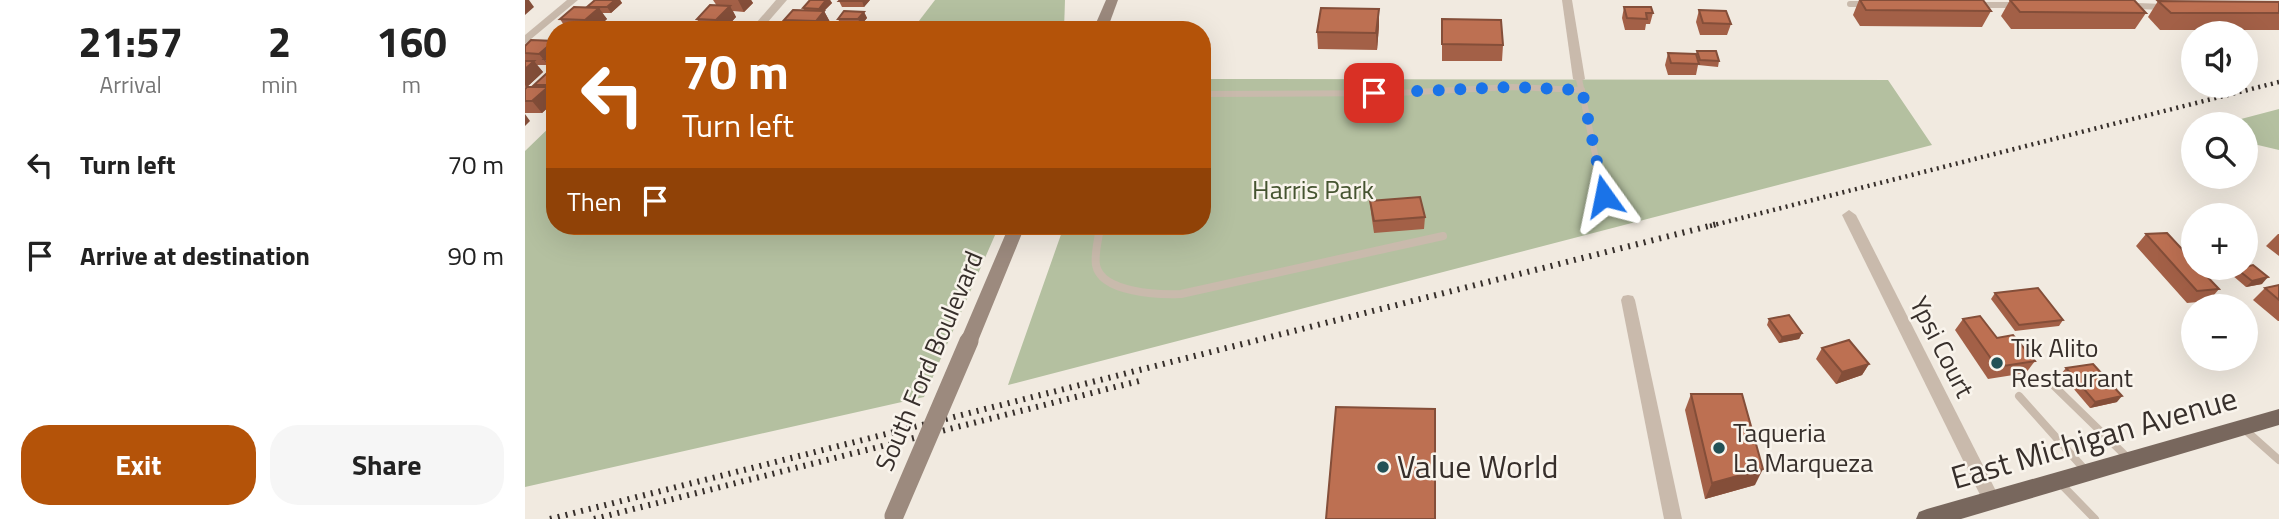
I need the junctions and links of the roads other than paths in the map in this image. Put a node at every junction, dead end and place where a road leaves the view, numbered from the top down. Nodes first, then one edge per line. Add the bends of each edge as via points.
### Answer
1 (573, 0) edge
2 (782, 0) edge
3 (1112, 0) edge
4 (1567, 0) edge
5 (1977, 3) edge
6 (1850, 4) dead end
7 (1877, 4) edge
8 (2021, 5) edge
9 (2138, 6) edge
10 (2165, 7) edge
11 (548, 21) edge
12 (763, 21) edge
13 (1104, 21) edge
14 (546, 23) edge
15 (525, 41) edge
16 (1581, 85) junction
17 (1211, 94) edge
18 (1604, 196) dead end
19 (1849, 215) dead end
20 (1013, 235) edge
21 (1099, 235) edge
22 (1443, 236) dead end
23 (1628, 300) dead end
24 (2052, 384) dead end
25 (2019, 396) dead end
26 (2279, 417) edge
27 (2243, 428) junction
28 (2279, 460) edge
29 (2130, 461) junction
30 (2087, 473) junction
31 (2059, 481) junction
32 (1992, 501) junction
33 (893, 517) edge
34 (1673, 519) edge
35 (1927, 519) edge
36 (2095, 519) edge

1 - 11 street
2 - 12 street
3 - 13 main road
4 - 16 street
5 - 8 lane
6 - 7 lane
9 - 10 lane
14 - 15 street
16 - 17 lane via 1397,93
16 - 18 lane
19 - 32 street, Ypsi Court
20 - 33 main road, South Ford Boulevard, bridge
21 - 22 lane via 1096,266 1103,277 1120,288 1157,295 1207,289
23 - 34 street
24 - 29 lane
25 - 30 lane
26 - 27 main road, East Michigan Avenue
27 - 28 lane
27 - 29 main road, East Michigan Avenue
29 - 30 main road, East Michigan Avenue
30 - 31 main road, East Michigan Avenue
31 - 32 main road, East Michigan Avenue
31 - 36 lane
32 - 35 main road, East Michigan Avenue

